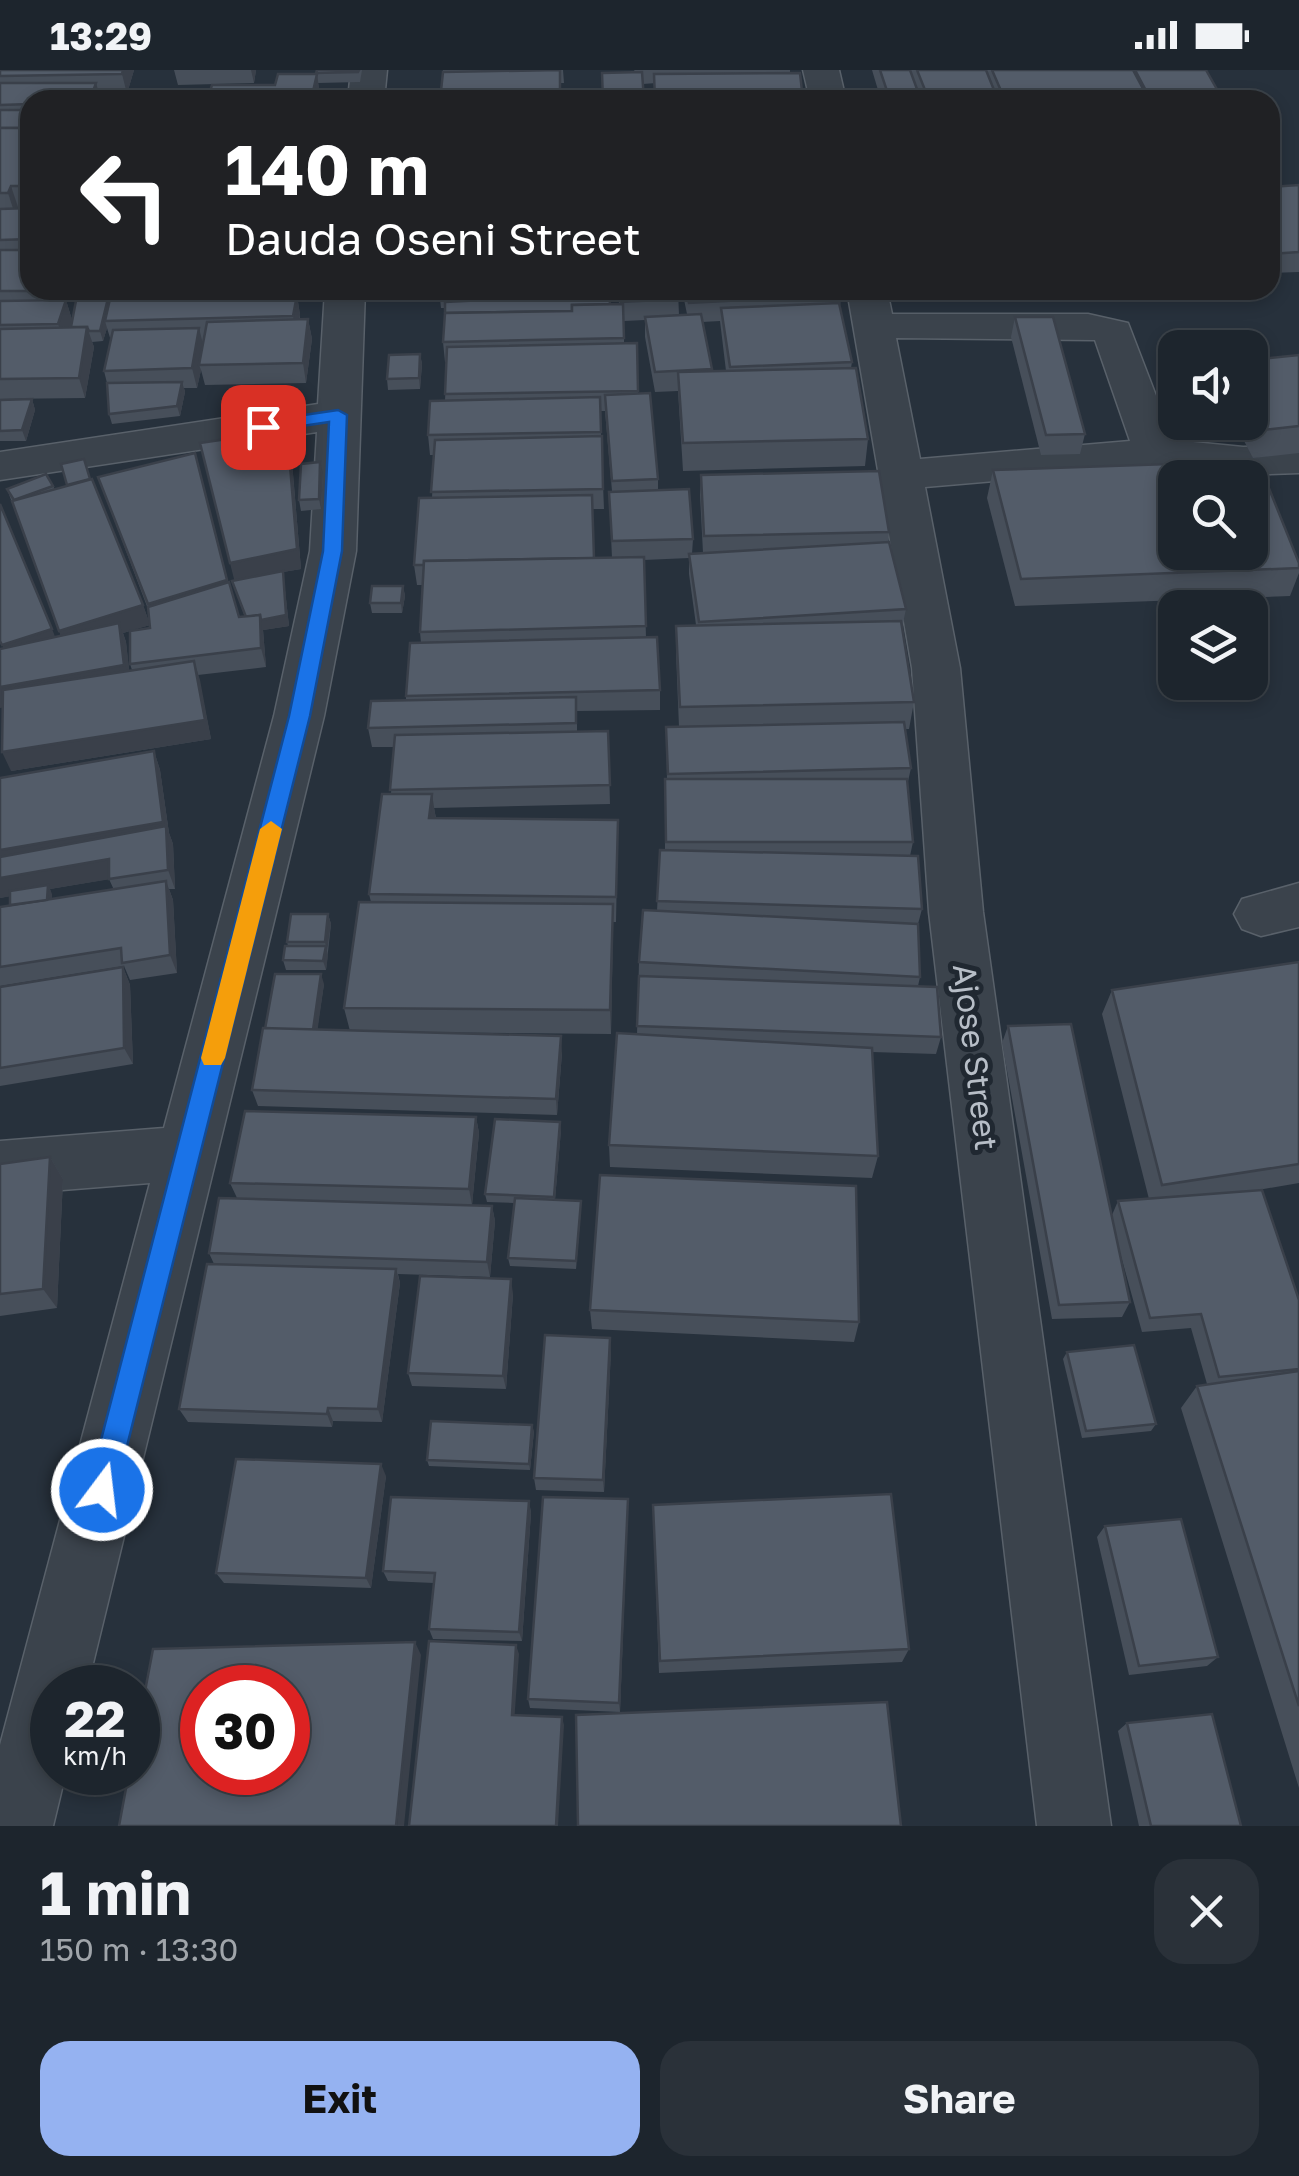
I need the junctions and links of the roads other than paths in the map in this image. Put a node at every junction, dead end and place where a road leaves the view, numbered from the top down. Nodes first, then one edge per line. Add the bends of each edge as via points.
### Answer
1 (344, 300) edge
2 (871, 308) edge
3 (1158, 380) edge
4 (1129, 384) junction
5 (338, 415) junction
6 (1156, 453) junction
7 (1299, 459) edge
8 (0, 466) edge
9 (900, 475) junction
10 (188, 1154) junction
11 (0, 1168) edge
12 (16, 1826) edge
13 (1074, 1826) edge

1 - 5 street
2 - 4 street via 1113,332
2 - 9 street, Ajose Street
3 - 4 street
4 - 6 street
5 - 8 street
5 - 10 street via 332,551 300,716
6 - 7 street via 1244,462
6 - 9 street
9 - 13 street, Ajose Street via 936,668 956,912
10 - 11 street
10 - 12 street

